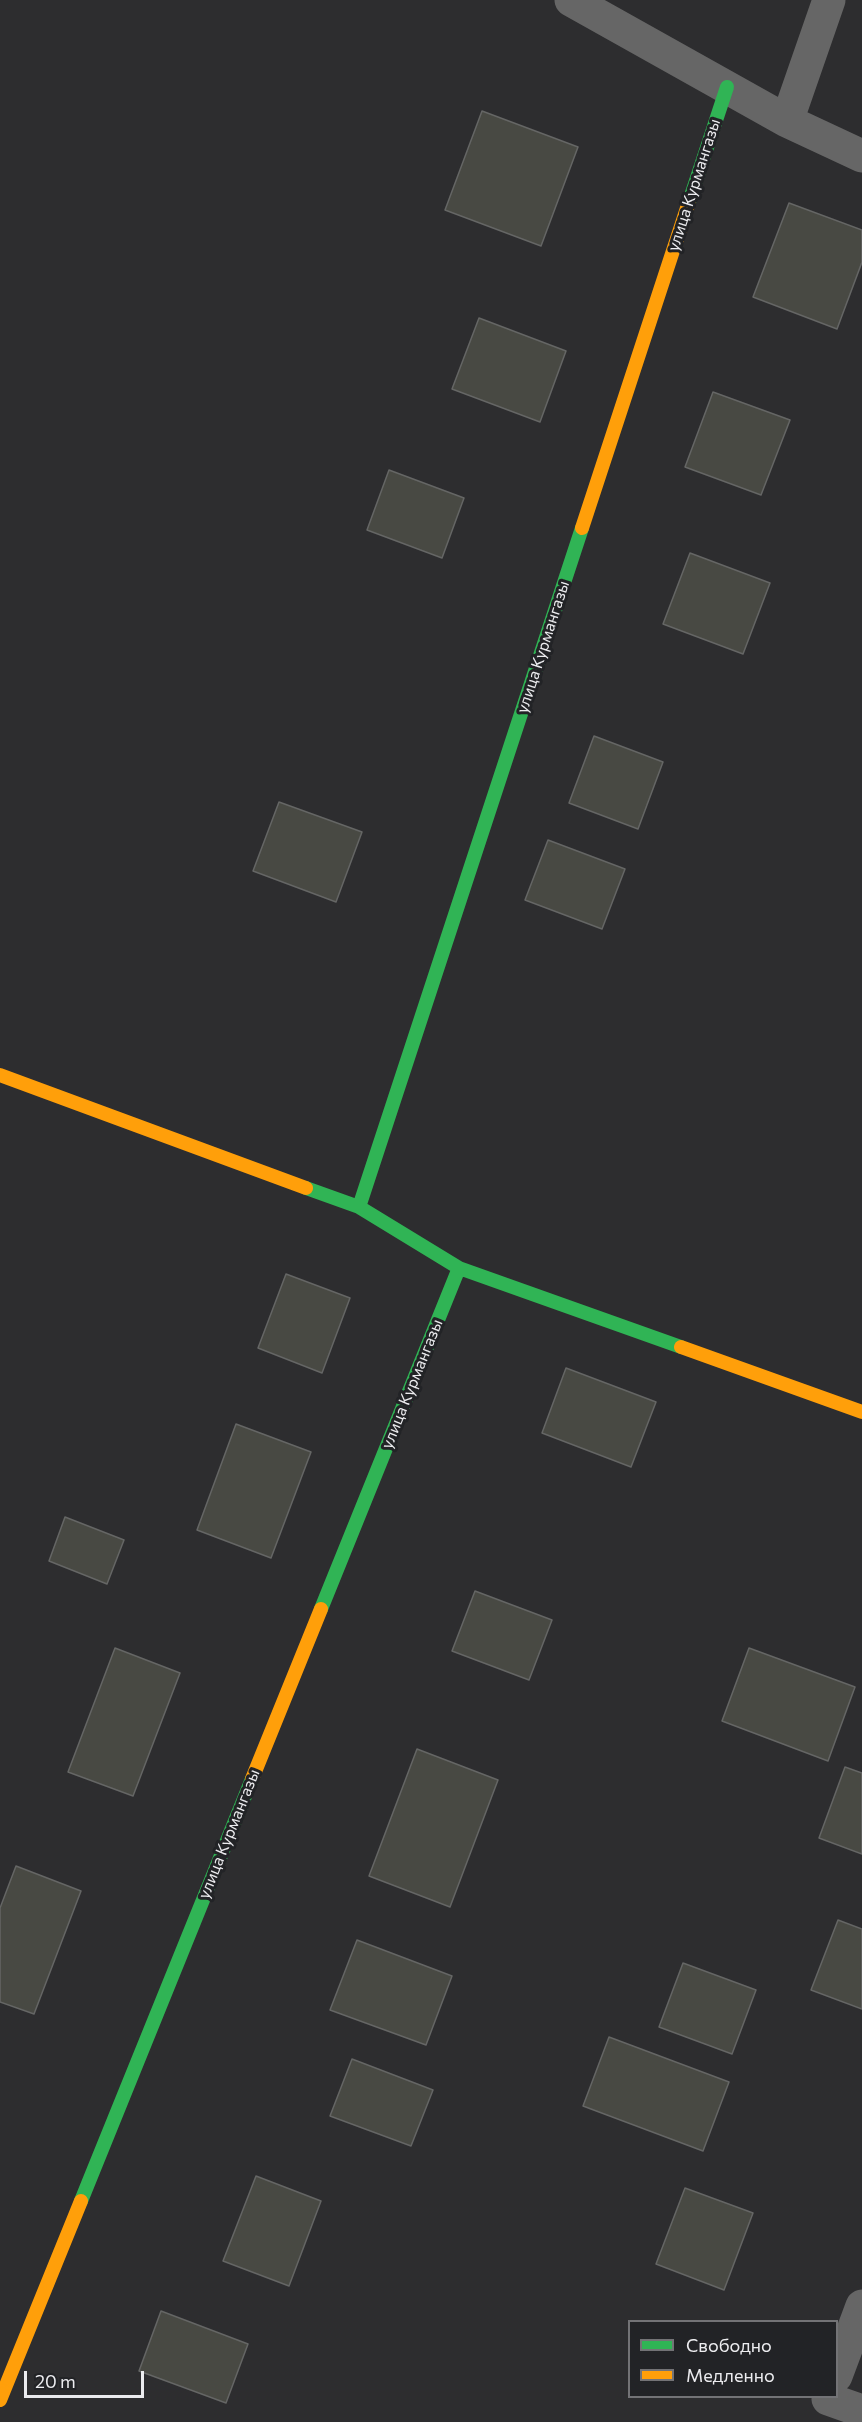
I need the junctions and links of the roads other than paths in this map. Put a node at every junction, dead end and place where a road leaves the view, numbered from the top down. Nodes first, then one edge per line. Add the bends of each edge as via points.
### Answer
1 (571, 0) edge
2 (829, 0) edge
3 (727, 87) junction
4 (787, 121) junction
5 (862, 156) edge
6 (0, 1075) edge
7 (359, 1207) junction
8 (459, 1268) junction
9 (862, 1412) edge
10 (862, 2306) edge
11 (838, 2371) edge
12 (828, 2398) edge
13 (0, 2400) edge
14 (862, 2411) edge

1 - 3 street
2 - 4 street
3 - 4 street
3 - 7 street, улица Курмангазы
4 - 5 street
6 - 7 street
7 - 8 street
8 - 9 street
8 - 13 street, улица Курмангазы
10 - 11 street
12 - 14 street

